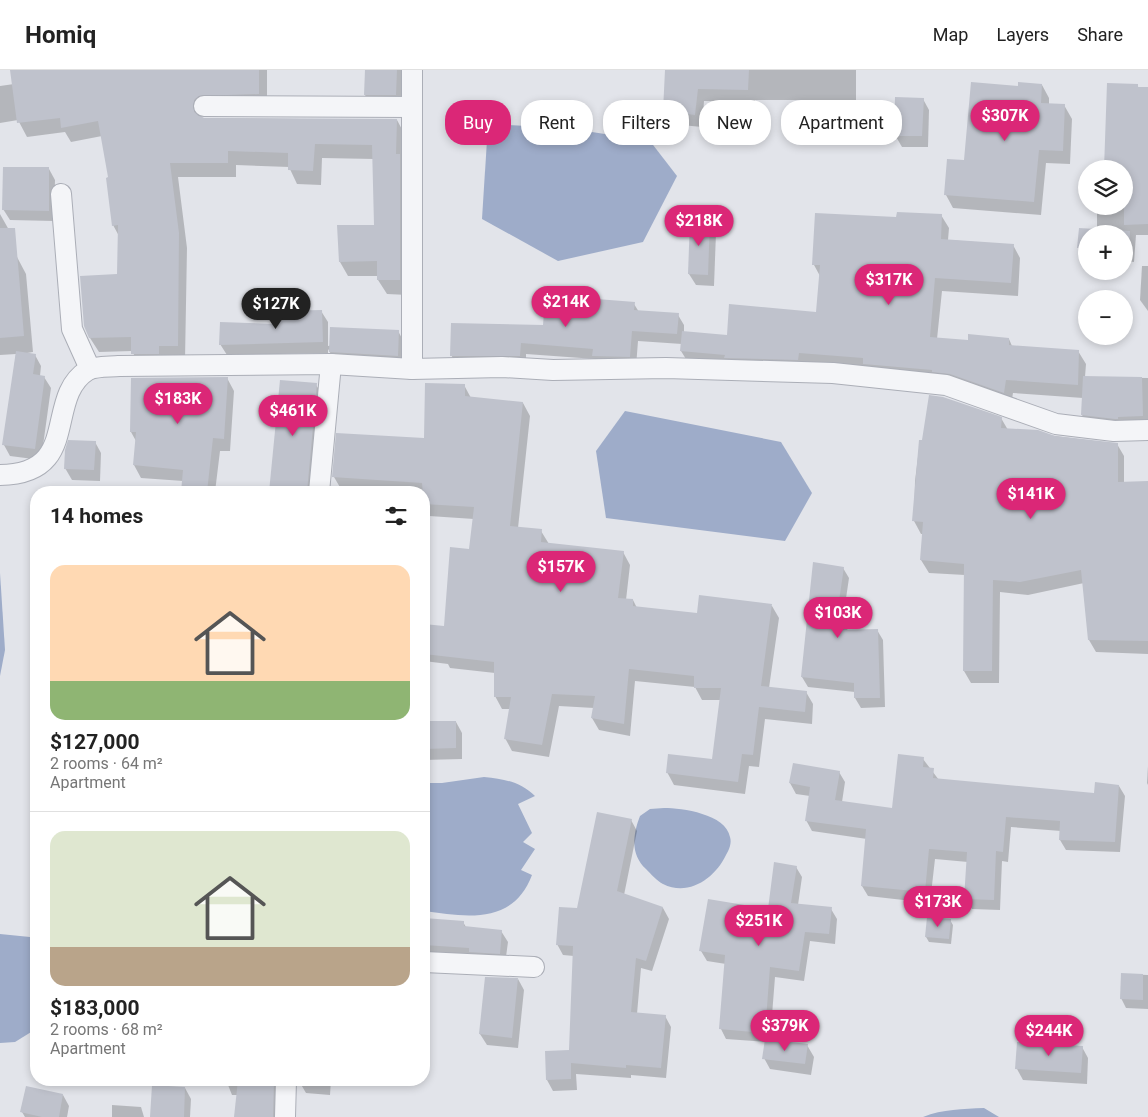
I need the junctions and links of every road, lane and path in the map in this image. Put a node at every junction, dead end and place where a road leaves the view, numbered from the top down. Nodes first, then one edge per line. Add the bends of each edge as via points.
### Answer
1 (412, 70) edge
2 (204, 106) dead end
3 (412, 107) junction
4 (61, 194) dead end
5 (332, 364) junction
6 (90, 369) junction
7 (412, 370) junction
8 (1148, 430) edge
9 (0, 475) edge
10 (320, 486) edge
11 (430, 962) edge
12 (534, 967) dead end
13 (286, 1086) edge
14 (286, 1117) edge

1 - 3 street
2 - 3 street
3 - 7 street
4 - 6 street via 72,329
5 - 6 street
5 - 7 street
5 - 10 street
6 - 9 street via 74,381 50,453 36,468
7 - 8 street via 666,368 833,373 946,385 1056,424
11 - 12 street
13 - 14 street

